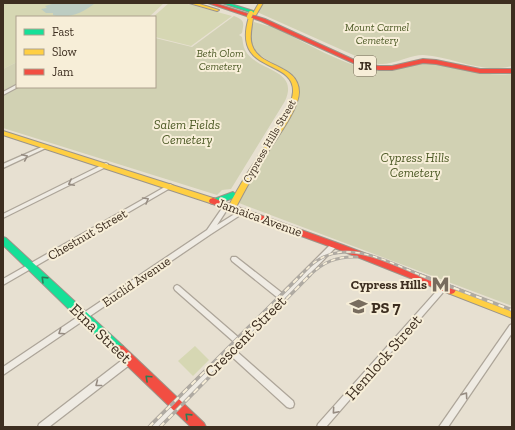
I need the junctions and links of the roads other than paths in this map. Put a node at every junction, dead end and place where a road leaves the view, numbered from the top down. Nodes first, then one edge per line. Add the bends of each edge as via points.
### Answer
1 (192, 3) edge
2 (210, 3) edge
3 (215, 3) edge
4 (224, 3) edge
5 (258, 3) edge
6 (261, 3) edge
7 (251, 15) junction
8 (327, 47) junction
9 (512, 70) edge
10 (16, 87) edge
11 (3, 94) edge
12 (3, 133) edge
13 (46, 147) junction
14 (106, 165) junction
15 (3, 166) edge
16 (170, 186) junction
17 (233, 195) junction
18 (217, 202) junction
19 (229, 206) junction
20 (243, 211) junction
21 (3, 216) edge
22 (209, 232) junction
23 (3, 240) edge
24 (334, 245) junction
25 (234, 259) dead end
26 (31, 266) junction
27 (3, 282) edge
28 (444, 287) junction
29 (177, 288) dead end
30 (283, 298) junction
31 (512, 314) edge
32 (84, 317) junction
33 (512, 327) edge
34 (239, 342) junction
35 (231, 351) junction
36 (129, 360) junction
37 (3, 371) edge
38 (290, 404) dead end
39 (177, 405) junction
40 (42, 427) edge
41 (154, 427) edge
42 (200, 427) edge
43 (321, 427) edge
44 (443, 427) edge

1 - 7 main road
2 - 9 main road, JR via 260,19 366,66 389,68 430,61 480,71
3 - 8 main road, JR via 266,19
4 - 7 main road
5 - 7 main road, Cypress Hills Street
6 - 7 main road, Cypress Hills Street
7 - 8 main road
7 - 17 main road, Cypress Hills Street via 245,35 249,52 286,76 292,86 289,102
7 - 19 main road, Cypress Hills Street via 248,34 250,48 259,58 289,75 296,85 296,94 282,122
8 - 9 main road, JR via 360,62 376,66 426,59 493,70
10 - 11 street
12 - 13 main road, Jamaica Avenue
13 - 14 main road, Jamaica Avenue
15 -> 13 street
14 - 16 main road, Jamaica Avenue
14 -> 21 street
16 - 18 main road, Jamaica Avenue
26 -> 16 street, Chestnut Street
17 - 18 main road
17 - 19 main road, Cypress Hills Street
18 - 19 main road, Jamaica Avenue
19 - 20 main road, Jamaica Avenue
19 - 22 street, Euclid Avenue
20 - 22 street, Euclid Avenue
20 - 24 main road, Jamaica Avenue
22 - 32 street, Euclid Avenue
23 - 26 main road, Etna Street
24 - 28 main road, Jamaica Avenue
24 - 30 street, Crescent Street
25 - 30 street
26 - 27 street, Chestnut Street
32 -> 26 main road, Etna Street
28 - 31 main road, Jamaica Avenue
28 -> 43 street, Hemlock Street
29 - 34 street
30 - 34 street, Crescent Street
32 - 36 main road, Etna Street
32 -> 37 street, Euclid Avenue
44 -> 33 street
34 - 35 street, Crescent Street
35 - 38 street
35 - 39 street, Crescent Street
39 -> 36 main road, Etna Street
36 -> 40 street
39 - 41 street, Crescent Street
42 -> 39 main road, Etna Street

